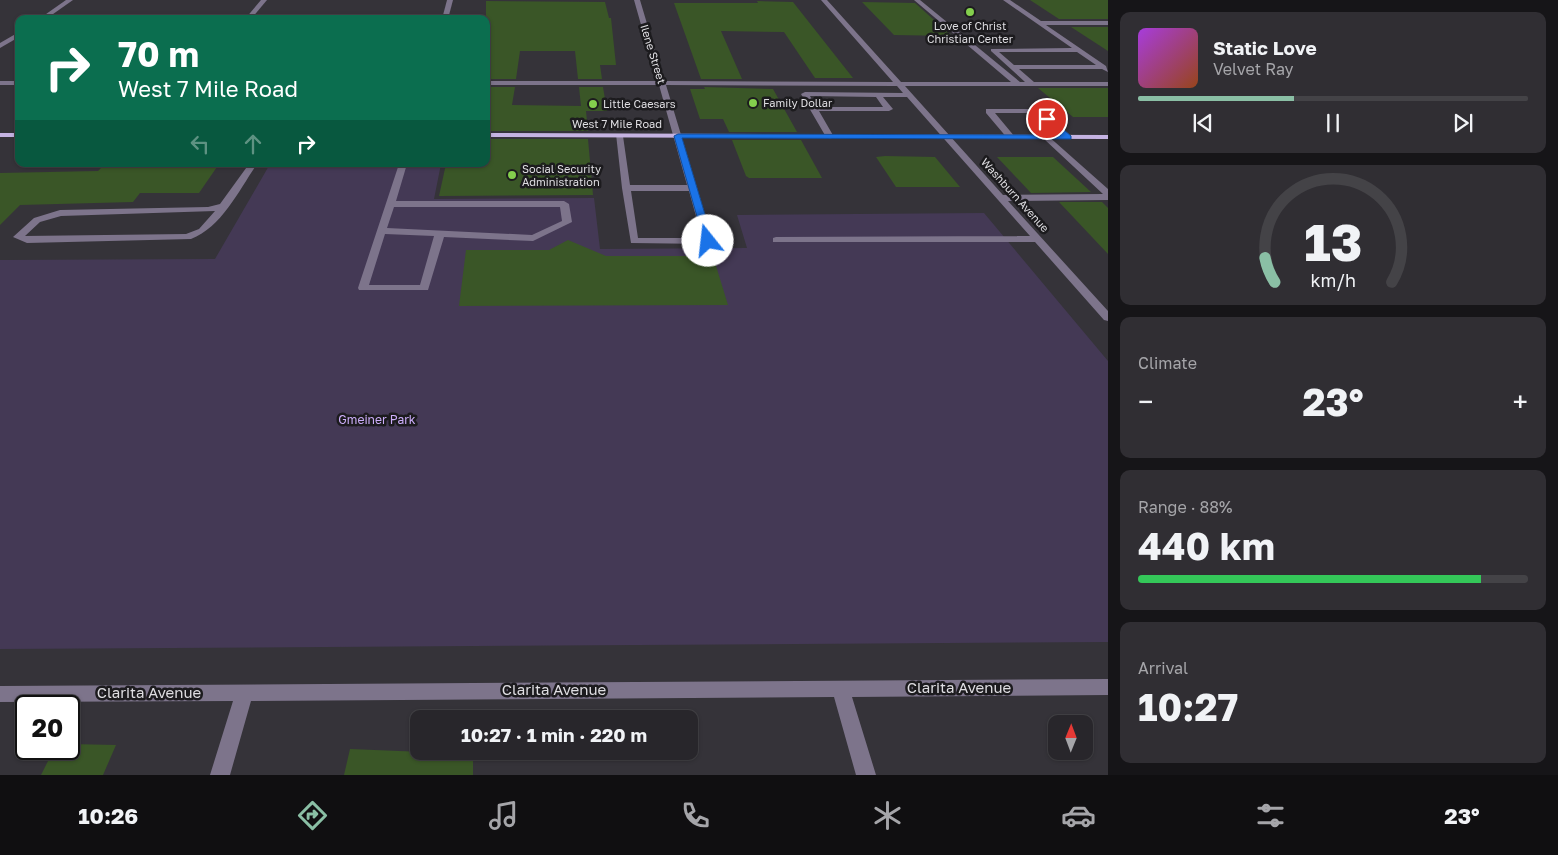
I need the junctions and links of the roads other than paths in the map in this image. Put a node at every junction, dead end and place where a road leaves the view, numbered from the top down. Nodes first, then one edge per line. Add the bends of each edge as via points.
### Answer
1 (70, 0) edge
2 (264, 0) edge
3 (450, 0) edge
4 (637, 0) edge
5 (824, 0) edge
6 (917, 0) edge
7 (1006, 0) edge
8 (48, 15) edge
9 (251, 15) edge
10 (446, 15) edge
11 (1040, 23) junction
12 (1108, 23) edge
13 (15, 37) edge
14 (0, 46) edge
15 (1080, 50) junction
16 (1013, 67) junction
17 (1106, 68) edge
18 (0, 83) edge
19 (15, 83) edge
20 (490, 83) edge
21 (662, 83) junction
22 (898, 83) junction
23 (1017, 84) junction
24 (1032, 84) junction
25 (1108, 84) edge
26 (878, 94) junction
27 (909, 95) junction
28 (814, 109) junction
29 (0, 135) edge
30 (15, 135) edge
31 (490, 135) edge
32 (619, 136) junction
33 (678, 136) junction
34 (830, 137) junction
35 (947, 137) junction
36 (1011, 137) junction
37 (1047, 137) junction
38 (1068, 137) junction
39 (1108, 137) edge
40 (251, 167) edge
41 (402, 167) edge
42 (626, 188) junction
43 (694, 188) junction
44 (1108, 195) edge
45 (1001, 198) junction
46 (391, 204) junction
47 (221, 207) junction
48 (382, 231) junction
49 (440, 234) junction
50 (1038, 239) junction
51 (776, 240) dead end
52 (1108, 318) edge
53 (1108, 687) edge
54 (841, 689) junction
55 (245, 692) junction
56 (0, 694) edge
57 (220, 775) edge
58 (866, 775) edge

1 - 8 street
2 - 9 street
3 - 10 street
4 - 21 street, Ilene Street
5 - 22 street, Washburn Avenue
6 - 23 street
7 - 11 street
11 - 12 street
11 - 15 street
13 - 14 street
15 - 16 street via 993,50
15 - 17 street
16 - 17 street
16 - 24 street
18 - 19 street
20 - 21 street
21 - 22 street
21 - 33 street, Ilene Street
22 - 23 street
22 - 27 street, Washburn Avenue
23 - 24 street
24 - 25 street
26 - 27 street
26 - 28 street via 805,94
26 - 28 street via 889,109
27 - 35 street, Washburn Avenue
28 - 34 street
29 - 30 main road
31 - 32 main road, West 7 Mile Road
32 - 33 main road, West 7 Mile Road
32 - 42 street
33 - 34 main road, West 7 Mile Road
33 - 43 street, Ilene Street
34 - 35 main road, West 7 Mile Road
35 - 36 main road, West 7 Mile Road
35 - 45 street, Washburn Avenue
36 - 37 main road, West 7 Mile Road
36 - 38 street via 989,111 1039,111
37 - 38 main road, West 7 Mile Road
37 - 44 street
38 - 39 main road, West 7 Mile Road
40 - 47 street
41 - 46 street
42 - 43 street
42 - 43 street, Ilene Street via 634,241 708,241
44 - 45 street
45 - 50 street, Washburn Avenue
46 - 48 street
46 - 49 street via 564,204 568,219 533,238
47 - 47 street via 208,210 60,213 38,220 18,237 27,240 188,237 203,230
48 - 49 street
48 - 49 street via 363,288 424,288
50 - 51 street
50 - 52 street, Washburn Avenue
53 - 54 street, Clarita Avenue
54 - 55 street, Clarita Avenue
54 - 58 street
55 - 56 street, Clarita Avenue
55 - 57 street

